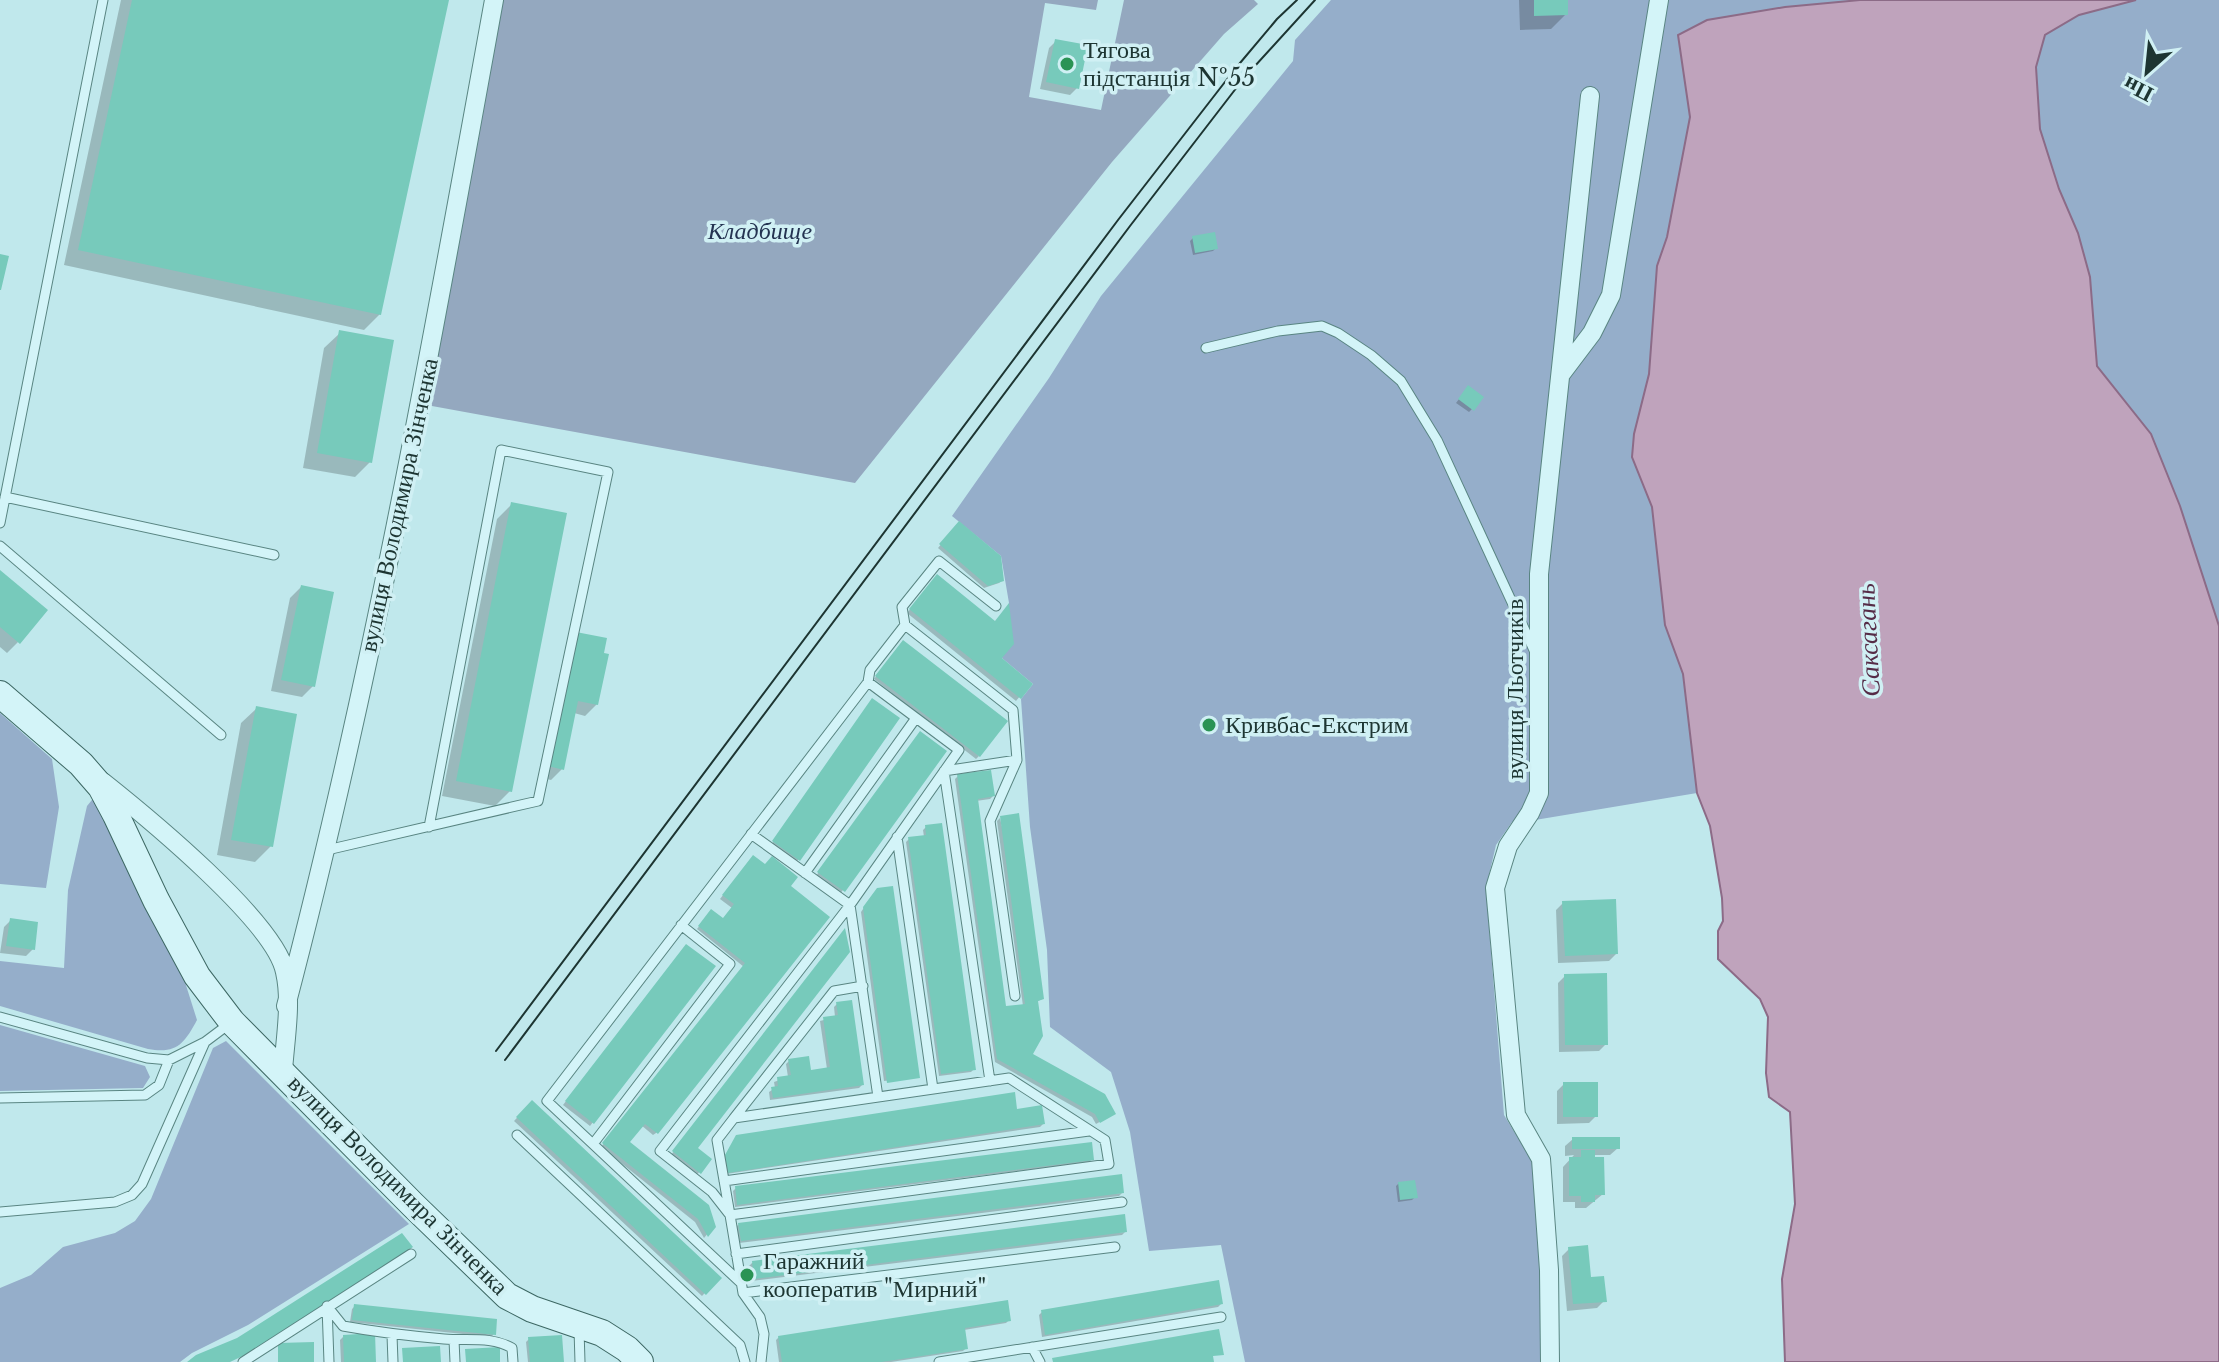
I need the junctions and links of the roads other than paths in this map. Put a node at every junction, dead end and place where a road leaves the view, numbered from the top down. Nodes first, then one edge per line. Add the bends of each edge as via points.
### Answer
1 (103, 0) edge
2 (494, 0) edge
3 (1659, 0) edge
4 (1590, 96) dead end
5 (1206, 348) dead end
6 (1561, 374) junction
7 (5, 497) junction
8 (0, 523) edge
9 (0, 546) edge
10 (274, 555) dead end
11 (996, 606) dead end
12 (905, 625) junction
13 (1539, 660) junction
14 (868, 682) junction
15 (0, 694) edge
16 (916, 718) junction
17 (221, 735) dead end
18 (1017, 760) junction
19 (81, 764) junction
20 (944, 771) junction
21 (429, 827) junction
22 (751, 834) junction
23 (897, 837) junction
24 (327, 850) junction
25 (805, 873) junction
26 (850, 905) junction
27 (681, 925) junction
28 (863, 986) junction
29 (1015, 996) dead end
30 (286, 1006) junction
31 (0, 1017) edge
32 (232, 1022) junction
33 (205, 1042) junction
34 (169, 1060) junction
35 (283, 1071) junction
36 (990, 1081) junction
37 (933, 1089) junction
38 (878, 1097) junction
39 (0, 1098) edge
40 (734, 1118) junction
41 (1090, 1130) junction
42 (517, 1135) dead end
43 (593, 1144) junction
44 (724, 1181) junction
45 (1122, 1202) dead end
46 (0, 1212) edge
47 (730, 1215) junction
48 (1115, 1247) dead end
49 (411, 1254) dead end
50 (736, 1254) junction
51 (742, 1288) junction
52 (327, 1306) junction
53 (1221, 1317) dead end
54 (578, 1325) junction
55 (392, 1335) junction
56 (454, 1340) junction
57 (1032, 1347) junction
58 (262, 1349) junction
59 (243, 1362) edge
60 (262, 1362) edge
61 (329, 1362) edge
62 (393, 1362) edge
63 (455, 1362) edge
64 (513, 1362) edge
65 (580, 1362) edge
66 (639, 1362) edge
67 (745, 1362) edge
68 (761, 1362) edge
69 (939, 1362) edge
70 (1040, 1362) edge
71 (1550, 1362) edge

1 - 7 lane
2 - 24 street, вулиця Володимира Зінченка via 421,404
3 - 6 street via 1611,295 1592,333
4 - 6 street, вулиця Льотчиків
5 - 13 lane via 1322,326 1371,355 1401,381 1437,440
6 - 13 street, вулиця Льотчиків via 1539,574
7 - 8 lane
7 - 10 lane
9 - 17 lane
11 - 12 lane via 939,561 902,607
12 - 14 lane via 870,670
12 - 18 lane via 1013,710
13 - 71 street, вулиця Льотчиків via 1539,793 1508,846 1495,888 1516,1115 1541,1159
14 - 16 lane
14 - 22 lane
15 - 19 main road, вулиця Володимира Зінченка
16 - 20 lane via 959,750
16 - 25 lane
18 - 20 lane
18 - 29 lane via 990,821
19 - 30 street, вулиця Володимира Зінченка via 213,879 270,939 286,974
19 - 32 main road, вулиця Володимира Зінченка via 101,787 197,976
20 - 23 lane
20 - 36 lane
21 - 21 lane via 538,801 608,472 501,450
21 - 24 lane
22 - 25 lane
22 - 27 lane
23 - 26 lane
23 - 37 lane
24 - 30 street, вулиця Володимира Зінченка
25 - 26 lane
26 - 28 lane
26 - 47 lane via 660,1151 712,1192
27 - 43 lane via 547,1101
27 - 43 lane via 730,964
28 - 38 lane
28 - 40 lane via 834,991
30 - 35 street, вулиця Володимира Зінченка
31 - 34 lane
32 - 33 lane
32 - 35 main road, вулиця Володимира Зінченка
33 - 34 lane
33 - 46 lane via 142,1184 132,1195 115,1202
34 - 39 lane via 159,1085 145,1095
35 - 54 main road, вулиця Володимира Зінченка via 507,1296
36 - 37 lane
36 - 41 lane via 1009,1078
37 - 38 lane
38 - 40 lane
40 - 44 lane via 717,1140
41 - 44 lane
41 - 47 lane via 1105,1140 1109,1164
42 - 67 lane via 740,1345
43 - 51 lane
44 - 47 lane
45 - 50 lane
47 - 50 lane
48 - 51 lane
49 - 52 lane
50 - 51 lane
51 - 68 lane via 760,1317
52 - 55 lane via 343,1326
52 - 58 lane
52 - 61 lane
53 - 57 lane
54 - 65 lane
54 - 66 main road, вулиця Володимира Зінченка via 602,1333
55 - 56 lane
55 - 62 lane
56 - 63 lane
56 - 64 lane via 499,1340 512,1348
57 - 69 lane
57 - 70 lane
58 - 59 lane
58 - 60 lane

